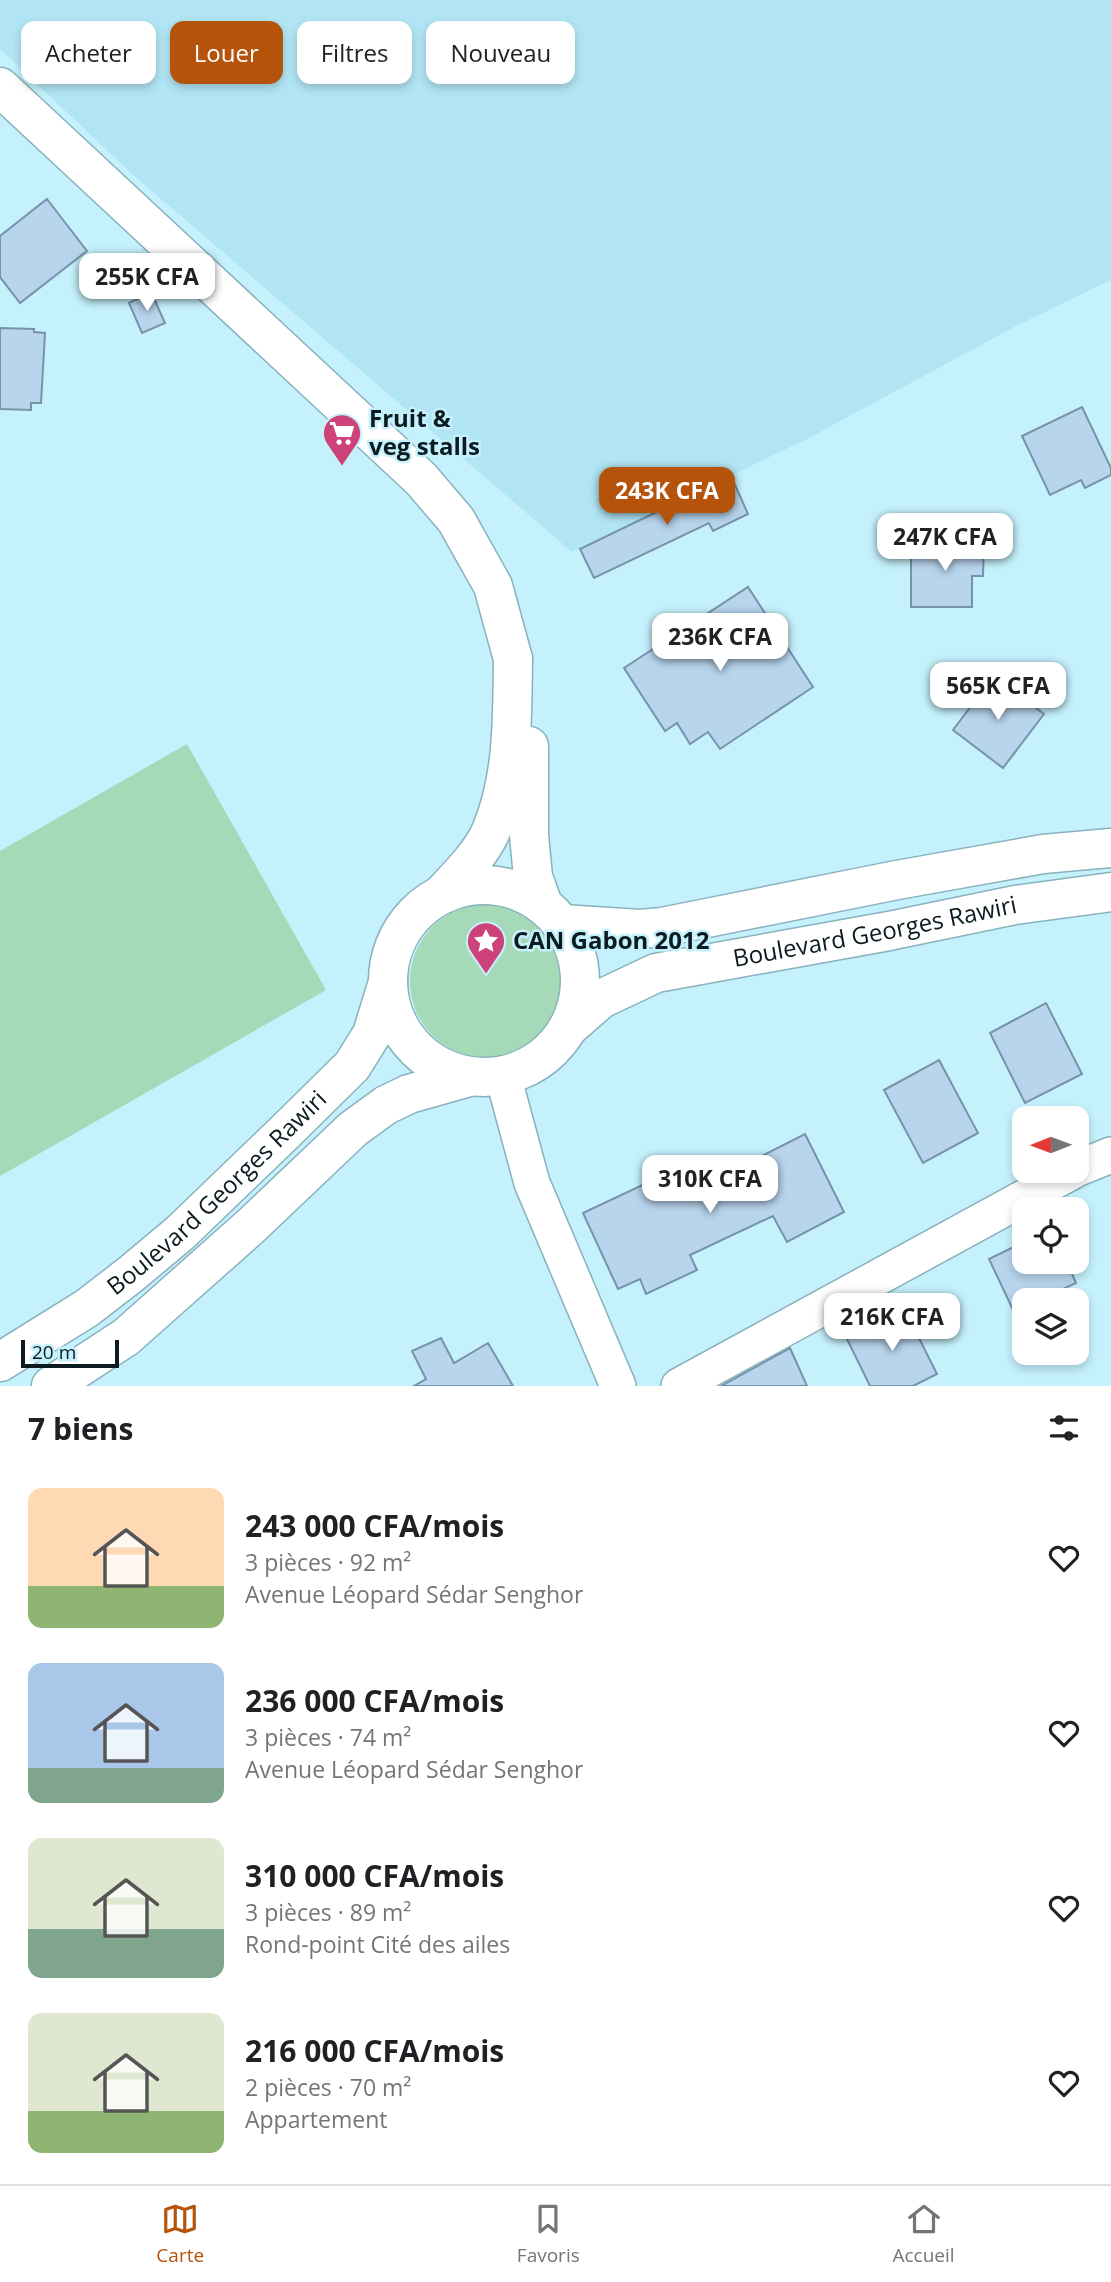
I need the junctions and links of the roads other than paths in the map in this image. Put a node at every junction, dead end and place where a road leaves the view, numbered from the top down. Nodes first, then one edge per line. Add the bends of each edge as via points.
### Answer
1 (0, 87) edge
2 (513, 659) junction
3 (1111, 848) edge
4 (1111, 892) edge
5 (441, 895) junction
6 (552, 915) junction
7 (388, 982) junction
8 (569, 1027) junction
9 (486, 1077) junction
10 (1111, 1155) edge
11 (1089, 1164) edge
12 (1051, 1183) edge
13 (0, 1362) edge
14 (51, 1386) edge
15 (618, 1386) edge
16 (679, 1386) edge

1 - 2 main road via 421,479 456,520 492,586
2 - 5 main road via 513,734 498,809 490,833
2 - 6 main road via 526,704 533,877
3 - 6 main road, Boulevard Georges Rawiri via 1043,854 662,927 640,929
4 - 8 main road, Boulevard Georges Rawiri via 1015,905 656,973 601,999
5 - 6 main road via 467,886 494,886 520,892
5 - 7 main road via 419,910 402,931 391,956
6 - 8 main road via 574,948 580,975 578,1002
7 - 9 main road via 395,1016 411,1045 438,1066
7 - 13 main road, Boulevard Georges Rawiri via 372,1034 352,1066 293,1125 131,1274 87,1308
8 - 9 main road via 552,1050 530,1066
9 - 14 main road, Boulevard Georges Rawiri via 409,1094 386,1105 353,1129 144,1322
9 - 15 street
10 - 11 street
12 - 16 street

